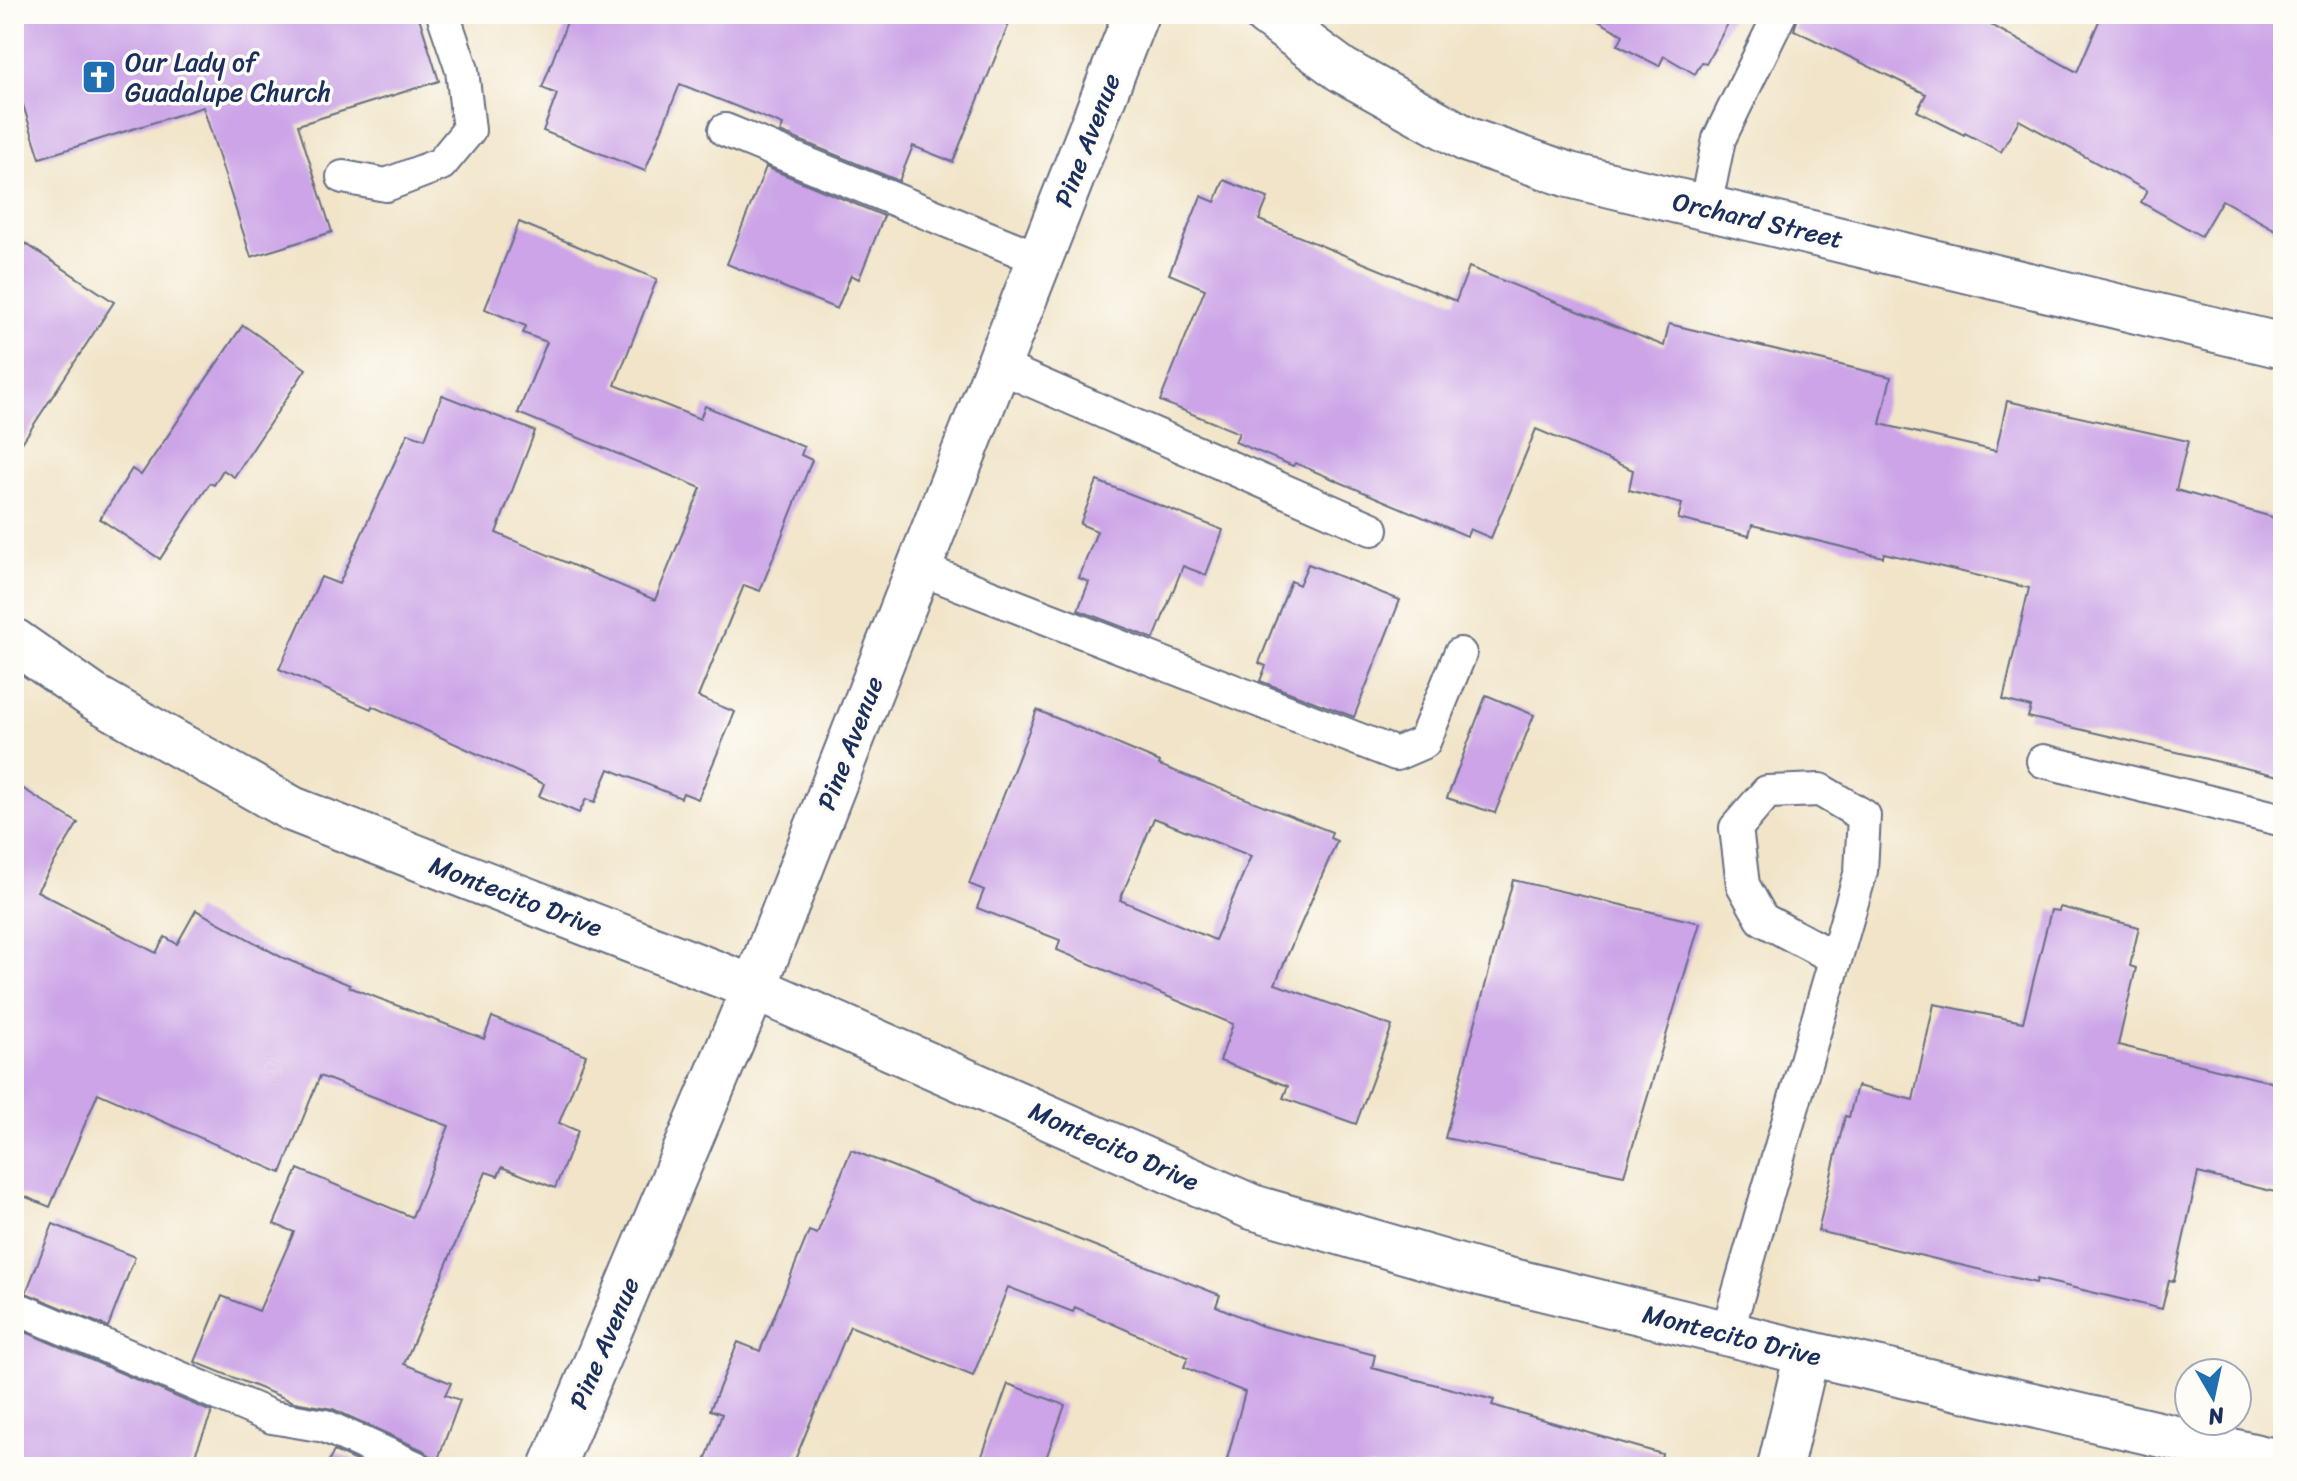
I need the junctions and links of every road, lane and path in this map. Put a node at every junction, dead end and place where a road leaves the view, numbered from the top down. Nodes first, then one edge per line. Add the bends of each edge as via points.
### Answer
1 (443, 14) edge
2 (1136, 14) edge
3 (1266, 14) edge
4 (1780, 14) edge
5 (725, 130) dead end
6 (343, 177) dead end
7 (1705, 208) junction
8 (1040, 259) junction
9 (2283, 346) edge
10 (998, 366) junction
11 (1372, 529) dead end
12 (918, 568) junction
13 (14, 641) edge
14 (1460, 654) dead end
15 (2043, 761) dead end
16 (2283, 820) edge
17 (1835, 958) junction
18 (754, 988) junction
19 (23, 1311) dead end
20 (1727, 1333) junction
21 (1807, 1353) junction
22 (2283, 1463) edge
23 (415, 1467) edge
24 (552, 1467) edge
25 (1780, 1467) edge

1 - 6 lane via 462,70 469,130 441,164 386,185
2 - 8 street, Pine Avenue
3 - 7 street, Orchard Street via 1342,70 1468,140 1569,175
4 - 7 lane via 1719,139
5 - 8 lane
7 - 9 street, Orchard Street
8 - 10 street, Pine Avenue
10 - 11 lane
10 - 12 street, Pine Avenue
12 - 14 lane via 1396,754 1424,742
12 - 18 street, Pine Avenue
13 - 18 street, Montecito Drive via 94,697 292,809
15 - 16 lane
17 - 17 lane via 1861,871 1864,816 1820,790 1767,792 1736,828 1743,885 1762,919
17 - 20 lane
18 - 20 street, Montecito Drive via 1252,1207 1484,1274
18 - 24 street, Pine Avenue
19 - 23 lane via 272,1417 325,1426
20 - 21 street, Montecito Drive
21 - 22 street, Montecito Drive
21 - 25 street

